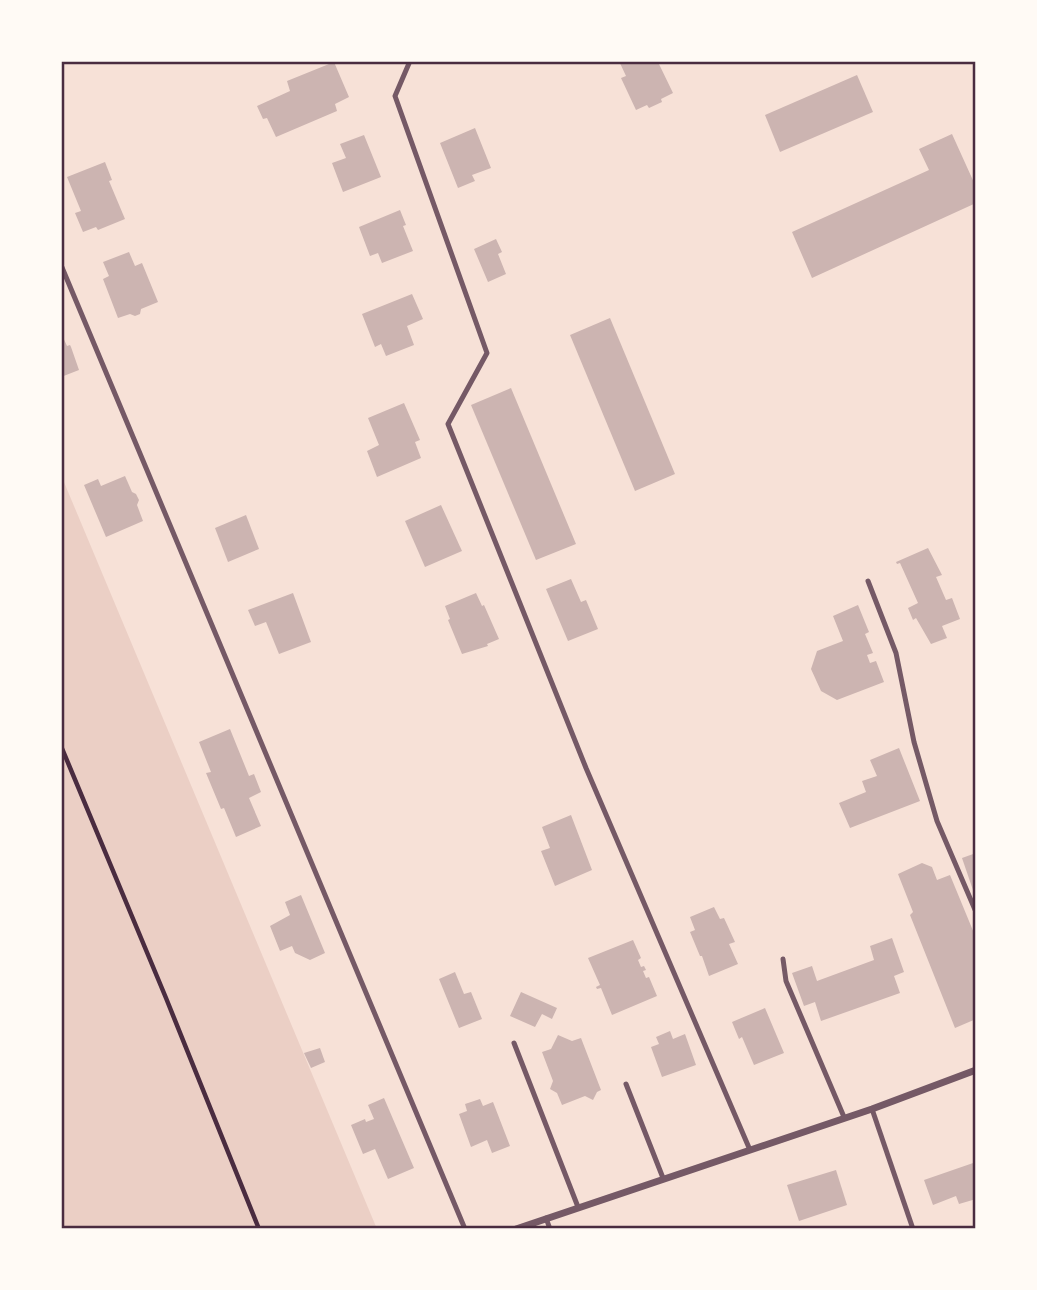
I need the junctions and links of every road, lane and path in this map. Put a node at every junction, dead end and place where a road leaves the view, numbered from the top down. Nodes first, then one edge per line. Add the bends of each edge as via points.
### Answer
1 (410, 61) edge
2 (61, 265) edge
3 (868, 581) dead end
4 (61, 746) edge
5 (976, 912) edge
6 (783, 959) dead end
7 (514, 1043) dead end
8 (976, 1070) edge
9 (626, 1084) dead end
10 (872, 1109) junction
11 (844, 1117) junction
12 (750, 1150) junction
13 (663, 1178) junction
14 (578, 1207) junction
15 (547, 1218) junction
16 (259, 1229) edge
17 (465, 1229) edge
18 (516, 1229) edge
19 (550, 1229) edge
20 (913, 1229) edge

1 - 12 lane via 395,96 487,353 449,424 586,768
2 - 17 lane
3 - 5 lane via 896,653 914,742 937,821
4 - 16 path
6 - 11 lane via 786,981
7 - 14 lane
8 - 10 street
9 - 13 lane
10 - 11 street
10 - 20 lane
11 - 12 street
12 - 13 street
13 - 14 street
14 - 15 street
15 - 18 street
15 - 19 lane

